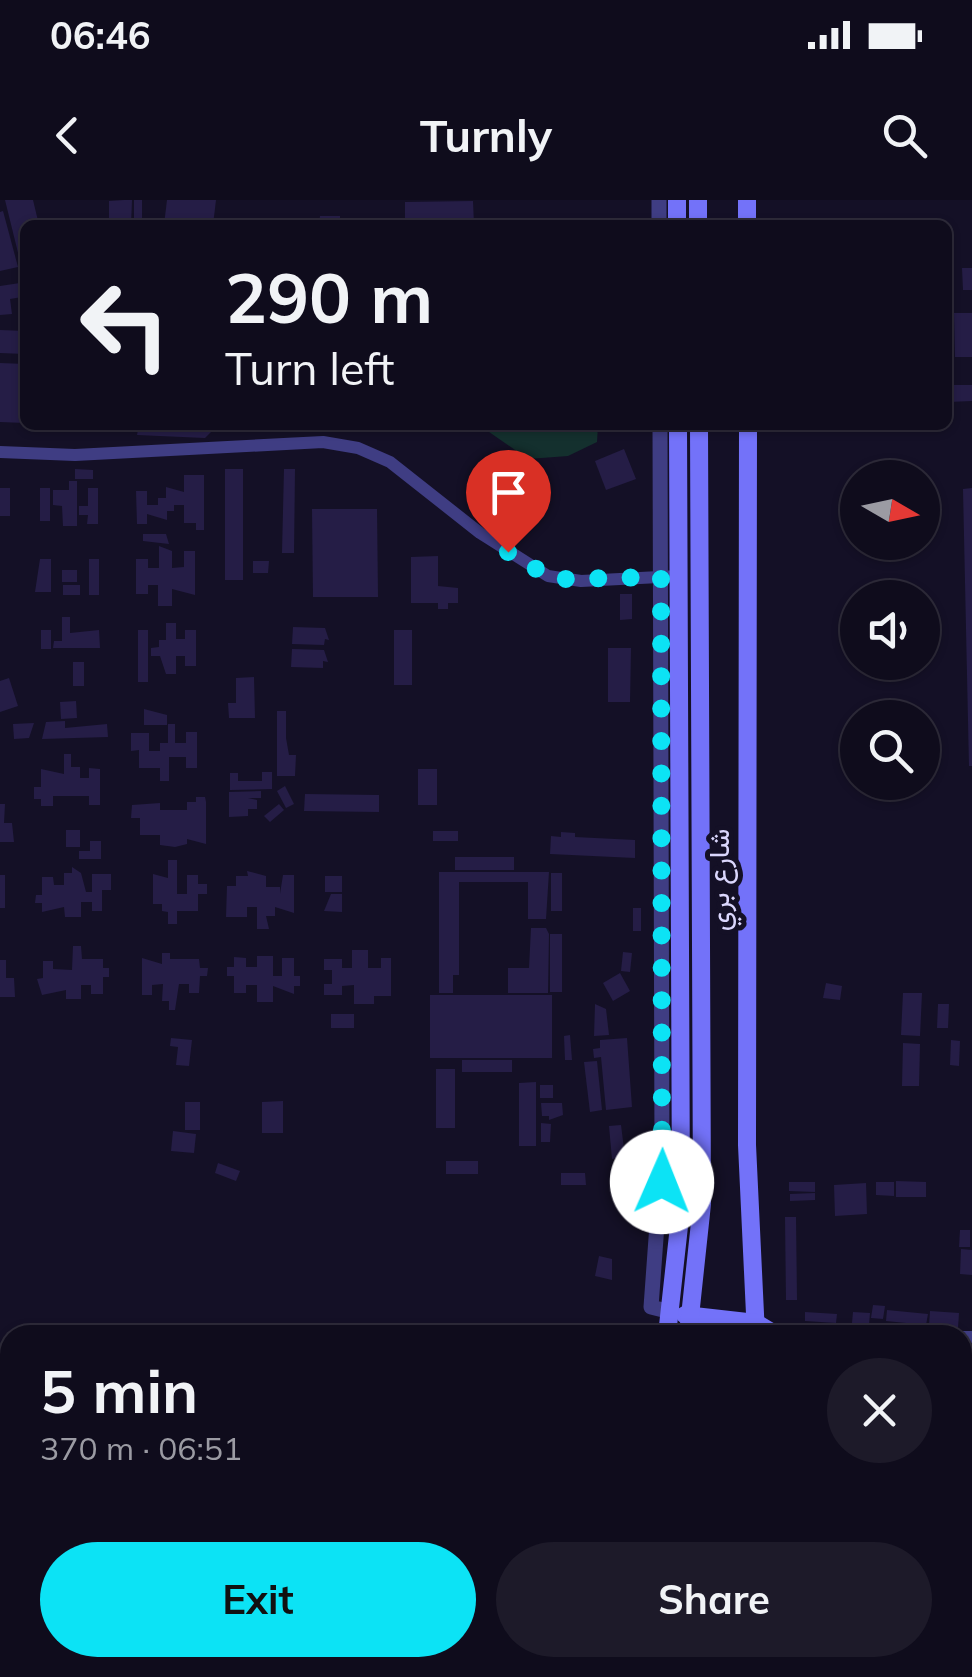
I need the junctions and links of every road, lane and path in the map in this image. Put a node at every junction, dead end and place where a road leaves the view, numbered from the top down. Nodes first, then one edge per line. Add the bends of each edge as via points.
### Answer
1 (660, 430) edge
2 (678, 430) edge
3 (698, 430) edge
4 (748, 430) edge
5 (0, 452) edge
6 (670, 577) junction
7 (671, 1312) junction
8 (693, 1315) junction
9 (669, 1325) edge
10 (690, 1325) edge
11 (736, 1325) edge
12 (765, 1325) edge

1 - 6 street
2 - 6 main road
3 - 8 main road via 702,1204
4 - 12 main road, شارع بري via 747,1125
5 - 6 street via 76,455 323,442 358,448 390,462 548,576
6 - 7 main road via 682,1208
6 - 7 street via 662,1156 652,1307
7 - 8 main road
7 - 9 main road
8 - 10 main road
8 - 11 main road

